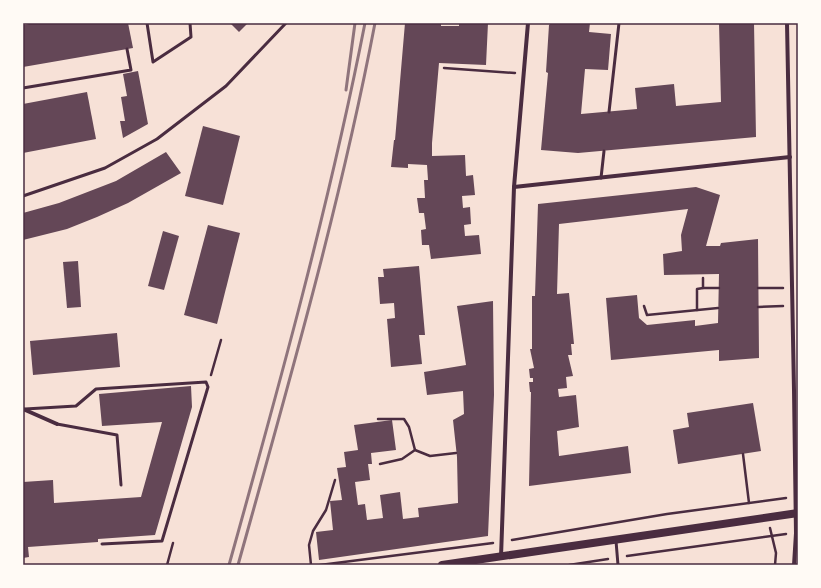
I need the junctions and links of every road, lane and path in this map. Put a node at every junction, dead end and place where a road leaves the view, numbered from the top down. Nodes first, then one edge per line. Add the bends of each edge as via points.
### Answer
1 (147, 23) edge
2 (190, 23) edge
3 (286, 23) edge
4 (528, 23) edge
5 (618, 23) edge
6 (787, 23) edge
7 (127, 49) dead end
8 (444, 68) dead end
9 (524, 73) junction
10 (23, 88) edge
11 (609, 112) dead end
12 (604, 151) dead end
13 (790, 157) junction
14 (601, 178) junction
15 (514, 187) junction
16 (23, 196) edge
17 (703, 278) dead end
18 (703, 288) junction
19 (719, 288) dead end
20 (758, 288) dead end
21 (792, 288) junction
22 (644, 306) dead end
23 (793, 306) junction
24 (758, 307) dead end
25 (718, 308) dead end
26 (697, 310) junction
27 (221, 340) dead end
28 (208, 387) junction
29 (23, 409) edge
30 (378, 419) dead end
31 (56, 424) joint
32 (415, 450) junction
33 (456, 453) dead end
34 (743, 454) dead end
35 (380, 464) dead end
36 (335, 480) dead end
37 (121, 484) dead end
38 (795, 497) junction
39 (767, 501) junction
40 (749, 503) junction
41 (797, 513) edge
42 (769, 516) junction
43 (796, 533) junction
44 (771, 536) junction
45 (616, 539) junction
46 (501, 542) junction
47 (102, 544) dead end
48 (501, 557) junction
49 (618, 558) junction
50 (311, 565) edge
51 (320, 565) edge
52 (442, 565) edge
53 (569, 565) edge
54 (618, 565) edge
55 (775, 565) edge
56 (794, 565) edge

1 - 2 lane via 152,62 191,37
3 - 16 lane via 226,86 157,140 105,168
4 - 9 street
5 - 11 lane
6 - 13 street
7 - 10 lane via 131,70
8 - 9 path
9 - 15 street
12 - 14 lane
13 - 14 street
13 - 21 street
14 - 15 street
15 - 46 street
17 - 18 path
18 - 19 path
18 - 26 path via 697,288
20 - 21 path
21 - 23 street
22 - 26 path via 647,315
23 - 24 path
23 - 38 street
25 - 26 path
27 - 28 path
28 - 29 lane via 206,382 96,389 76,406
28 - 47 lane via 162,541
29 - 31 street
30 - 32 path via 404,419 409,427
31 - 37 lane via 117,435
32 - 33 path via 430,456
32 - 35 path via 402,459
34 - 40 path
36 - 50 path via 326,510 312,532 309,545
38 - 39 path
38 - 41 street
39 - 40 path
39 - 42 path
40 - 46 path
41 - 42 main road
41 - 43 street
42 - 44 path
42 - 45 main road
43 - 44 path
43 - 56 street
44 - 49 path
44 - 55 path via 776,553
45 - 48 main road
45 - 49 lane
46 - 48 street
46 - 51 path
48 - 52 main road
49 - 53 path
49 - 54 lane

